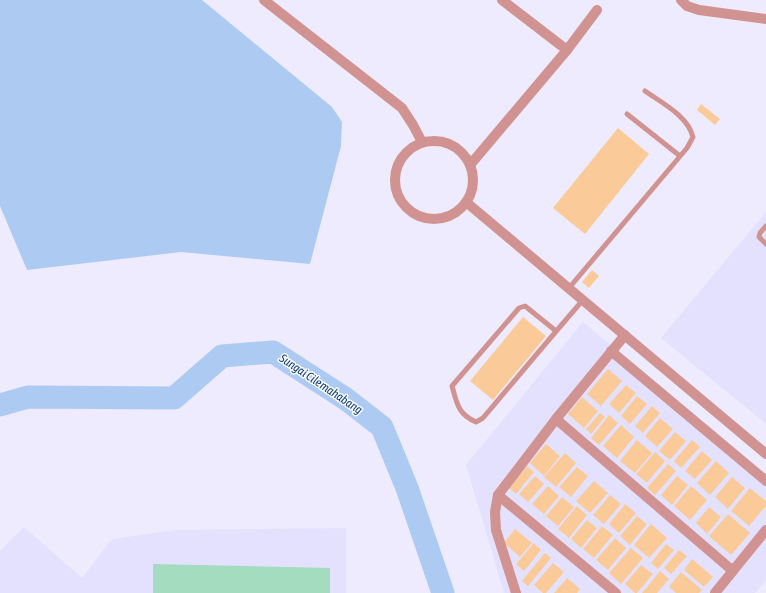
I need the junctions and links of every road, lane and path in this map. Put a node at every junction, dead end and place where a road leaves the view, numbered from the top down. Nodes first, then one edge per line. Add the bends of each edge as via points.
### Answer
1 (264, 0) edge
2 (502, 0) edge
3 (681, 0) edge
4 (597, 10) dead end
5 (766, 19) edge
6 (567, 50) junction
7 (645, 91) dead end
8 (627, 114) dead end
9 (422, 142) junction
10 (680, 156) junction
11 (470, 165) junction
12 (466, 202) junction
13 (766, 226) edge
14 (766, 244) edge
15 (569, 288) junction
16 (583, 300) junction
17 (556, 332) junction
18 (625, 335) junction
19 (611, 351) junction
20 (556, 419) junction
21 (766, 454) edge
22 (766, 481) edge
23 (498, 495) junction
24 (766, 530) edge
25 (733, 570) junction
26 (516, 593) edge
27 (616, 593) edge
28 (715, 593) edge

1 - 9 street via 402,108
2 - 6 street
3 - 5 street via 687,6 699,10
4 - 6 street
6 - 11 street
7 - 10 lane via 679,115 691,131 693,137
8 - 10 lane
9 - 11 street via 434,140 456,147
9 - 12 street via 410,148 400,158 395,171 394,184 398,198 406,209 431,220 457,212
10 - 15 lane
11 - 12 street via 473,184
12 - 15 street
13 - 14 lane via 759,237
15 - 16 street
16 - 17 lane
16 - 18 street
17 - 17 lane via 483,418 476,422 462,413 452,386 519,308 525,306
18 - 19 street
18 - 21 street
19 - 20 street
19 - 22 street
20 - 23 street
20 - 25 street
23 - 26 street via 495,512 496,530
23 - 27 street
24 - 25 street
25 - 28 street

